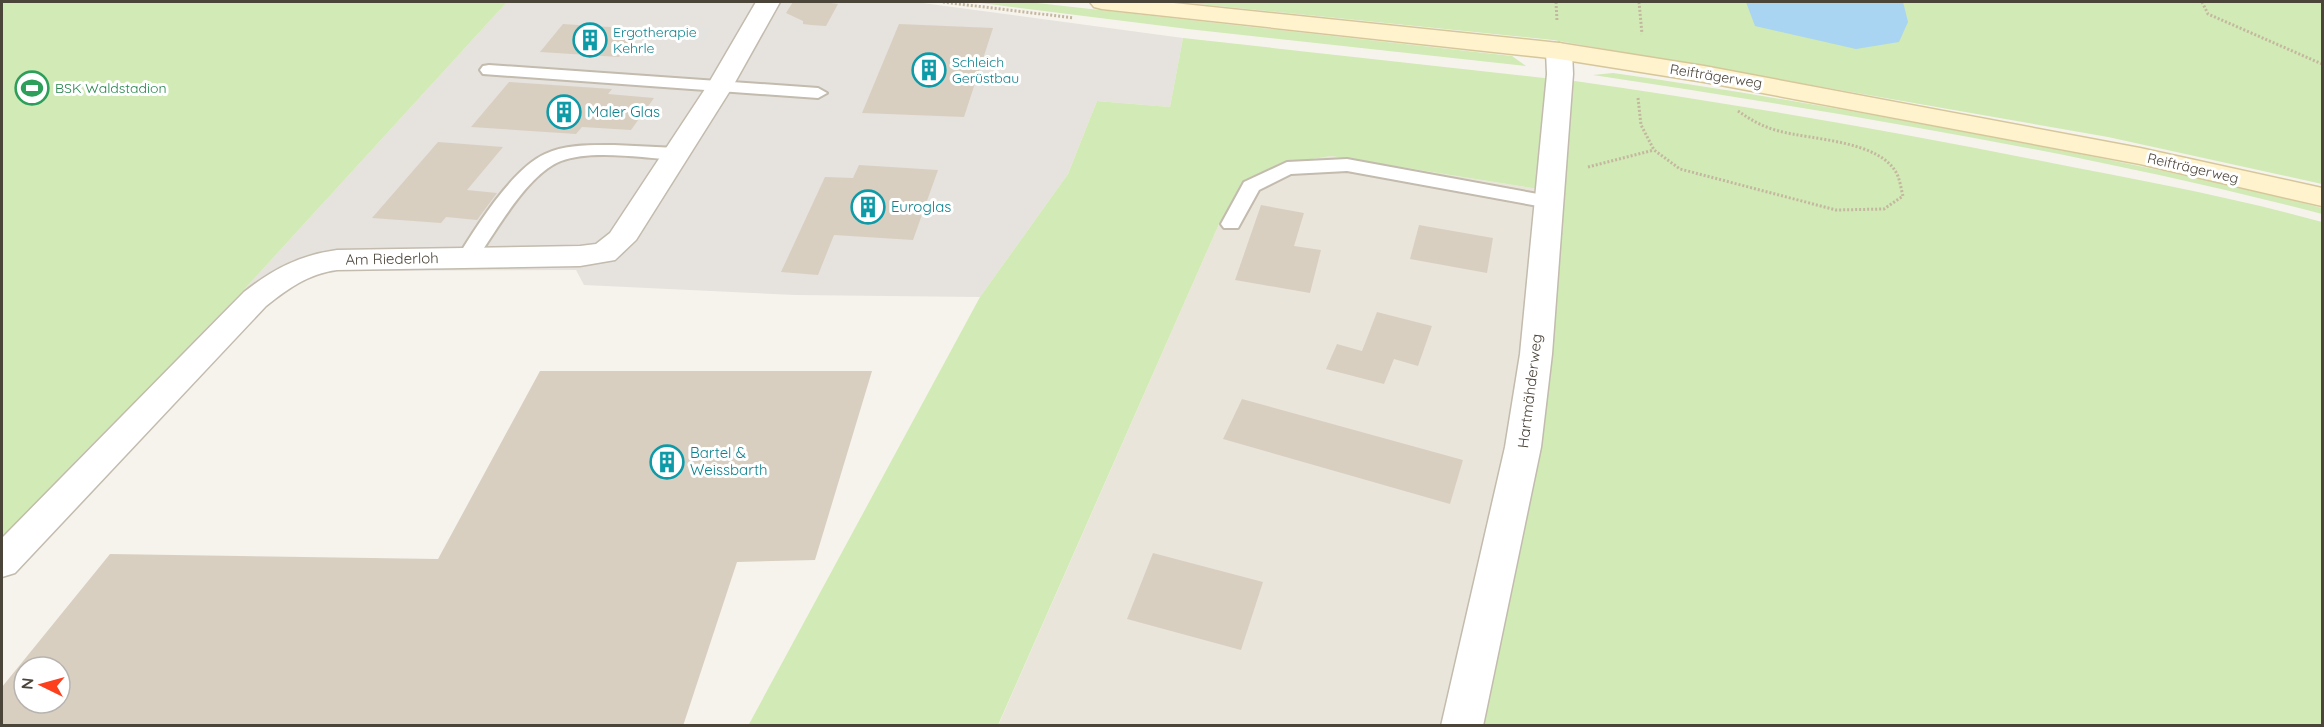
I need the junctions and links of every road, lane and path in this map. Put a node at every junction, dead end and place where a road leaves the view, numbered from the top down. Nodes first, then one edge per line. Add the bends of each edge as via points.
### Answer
1 (768, 2) edge
2 (1102, 2) edge
3 (1639, 2) edge
4 (2202, 2) edge
5 (1643, 41) dead end
6 (1559, 51) junction
7 (2322, 64) edge
8 (489, 70) dead end
9 (720, 86) junction
10 (818, 93) dead end
11 (1638, 98) dead end
12 (1733, 105) dead end
13 (1654, 150) junction
14 (676, 154) junction
15 (1549, 190) junction
16 (2322, 197) edge
17 (1231, 224) dead end
18 (467, 258) junction
19 (2, 562) edge
20 (1462, 726) edge

1 - 9 street, Am Riederloh
2 - 6 street, Reifträgerweg
3 - 5 path
4 - 7 path via 2208,14
6 - 15 street, Hartmähderweg
6 - 16 street, Reifträgerweg via 1815,93 2140,156
8 - 9 lane
9 - 10 lane
9 - 14 street, Am Riederloh
11 - 13 path via 1641,125
12 - 13 path via 1745,118 1771,128 1856,146 1889,162 1902,179 1903,196 1884,209 1836,210 1680,169
13 - 15 path
14 - 18 lane via 572,152 552,158 529,175
14 - 18 street, Am Riederloh via 621,240 604,253
15 - 17 lane via 1347,165 1287,168 1251,186
15 - 20 street, Hartmähderweg via 1536,354 1523,447
18 - 19 street, Am Riederloh via 322,261 279,280 255,299

